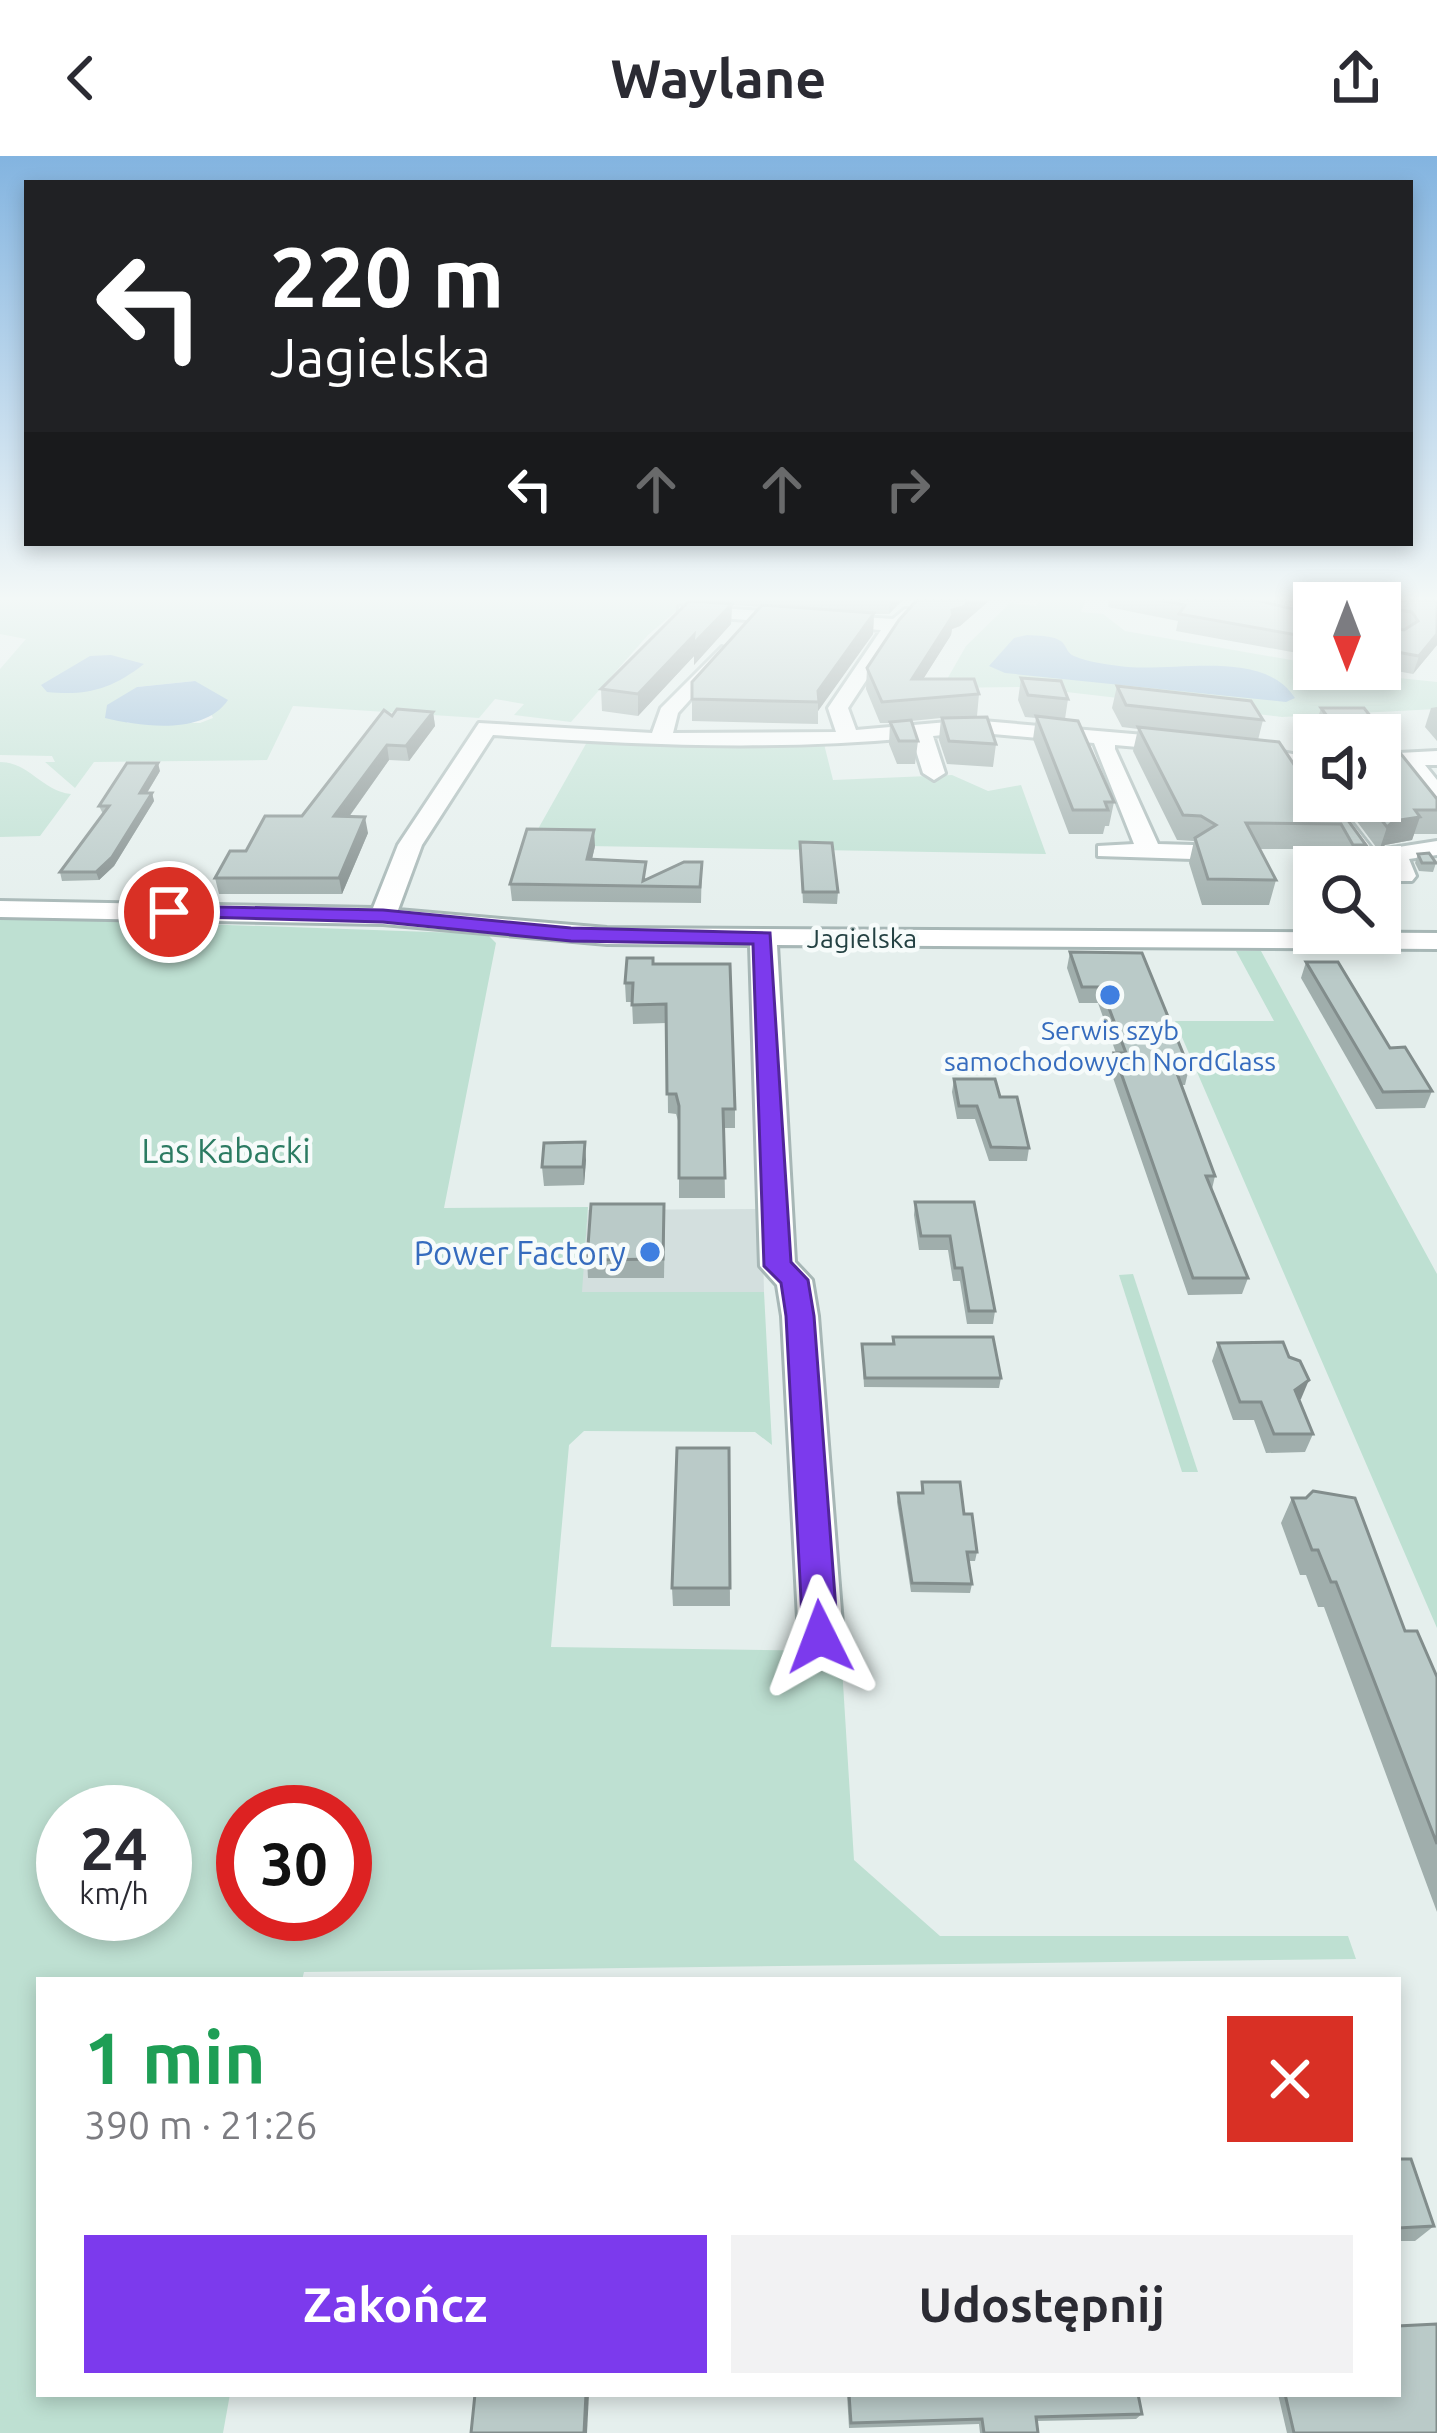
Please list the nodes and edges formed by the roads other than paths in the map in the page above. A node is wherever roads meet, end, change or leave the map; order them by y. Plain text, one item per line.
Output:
1 (673, 706) edge
2 (839, 706) edge
3 (920, 730) junction
4 (1106, 734) junction
5 (848, 737) junction
6 (661, 740) junction
7 (1437, 758) edge
8 (1401, 760) edge
9 (1409, 760) junction
10 (1293, 761) edge
11 (934, 773) dead end
12 (1437, 795) edge
13 (1437, 848) edge
14 (1106, 851) dead end
15 (1149, 851) junction
16 (1193, 852) edge
17 (1401, 853) edge
18 (0, 909) edge
19 (383, 916) junction
20 (763, 938) junction
21 (1437, 941) edge
22 (820, 1637) dead end

1 - 6 street
2 - 5 street
3 - 4 street
3 - 5 street
3 - 11 street
4 - 10 street
4 - 15 street
5 - 6 street
6 - 19 street
7 - 9 street
8 - 9 street
9 - 12 street
13 - 17 street
14 - 15 street
15 - 16 street
18 - 19 street, Jagielska
19 - 20 street, Jagielska
20 - 21 street, Jagielska
20 - 22 street

